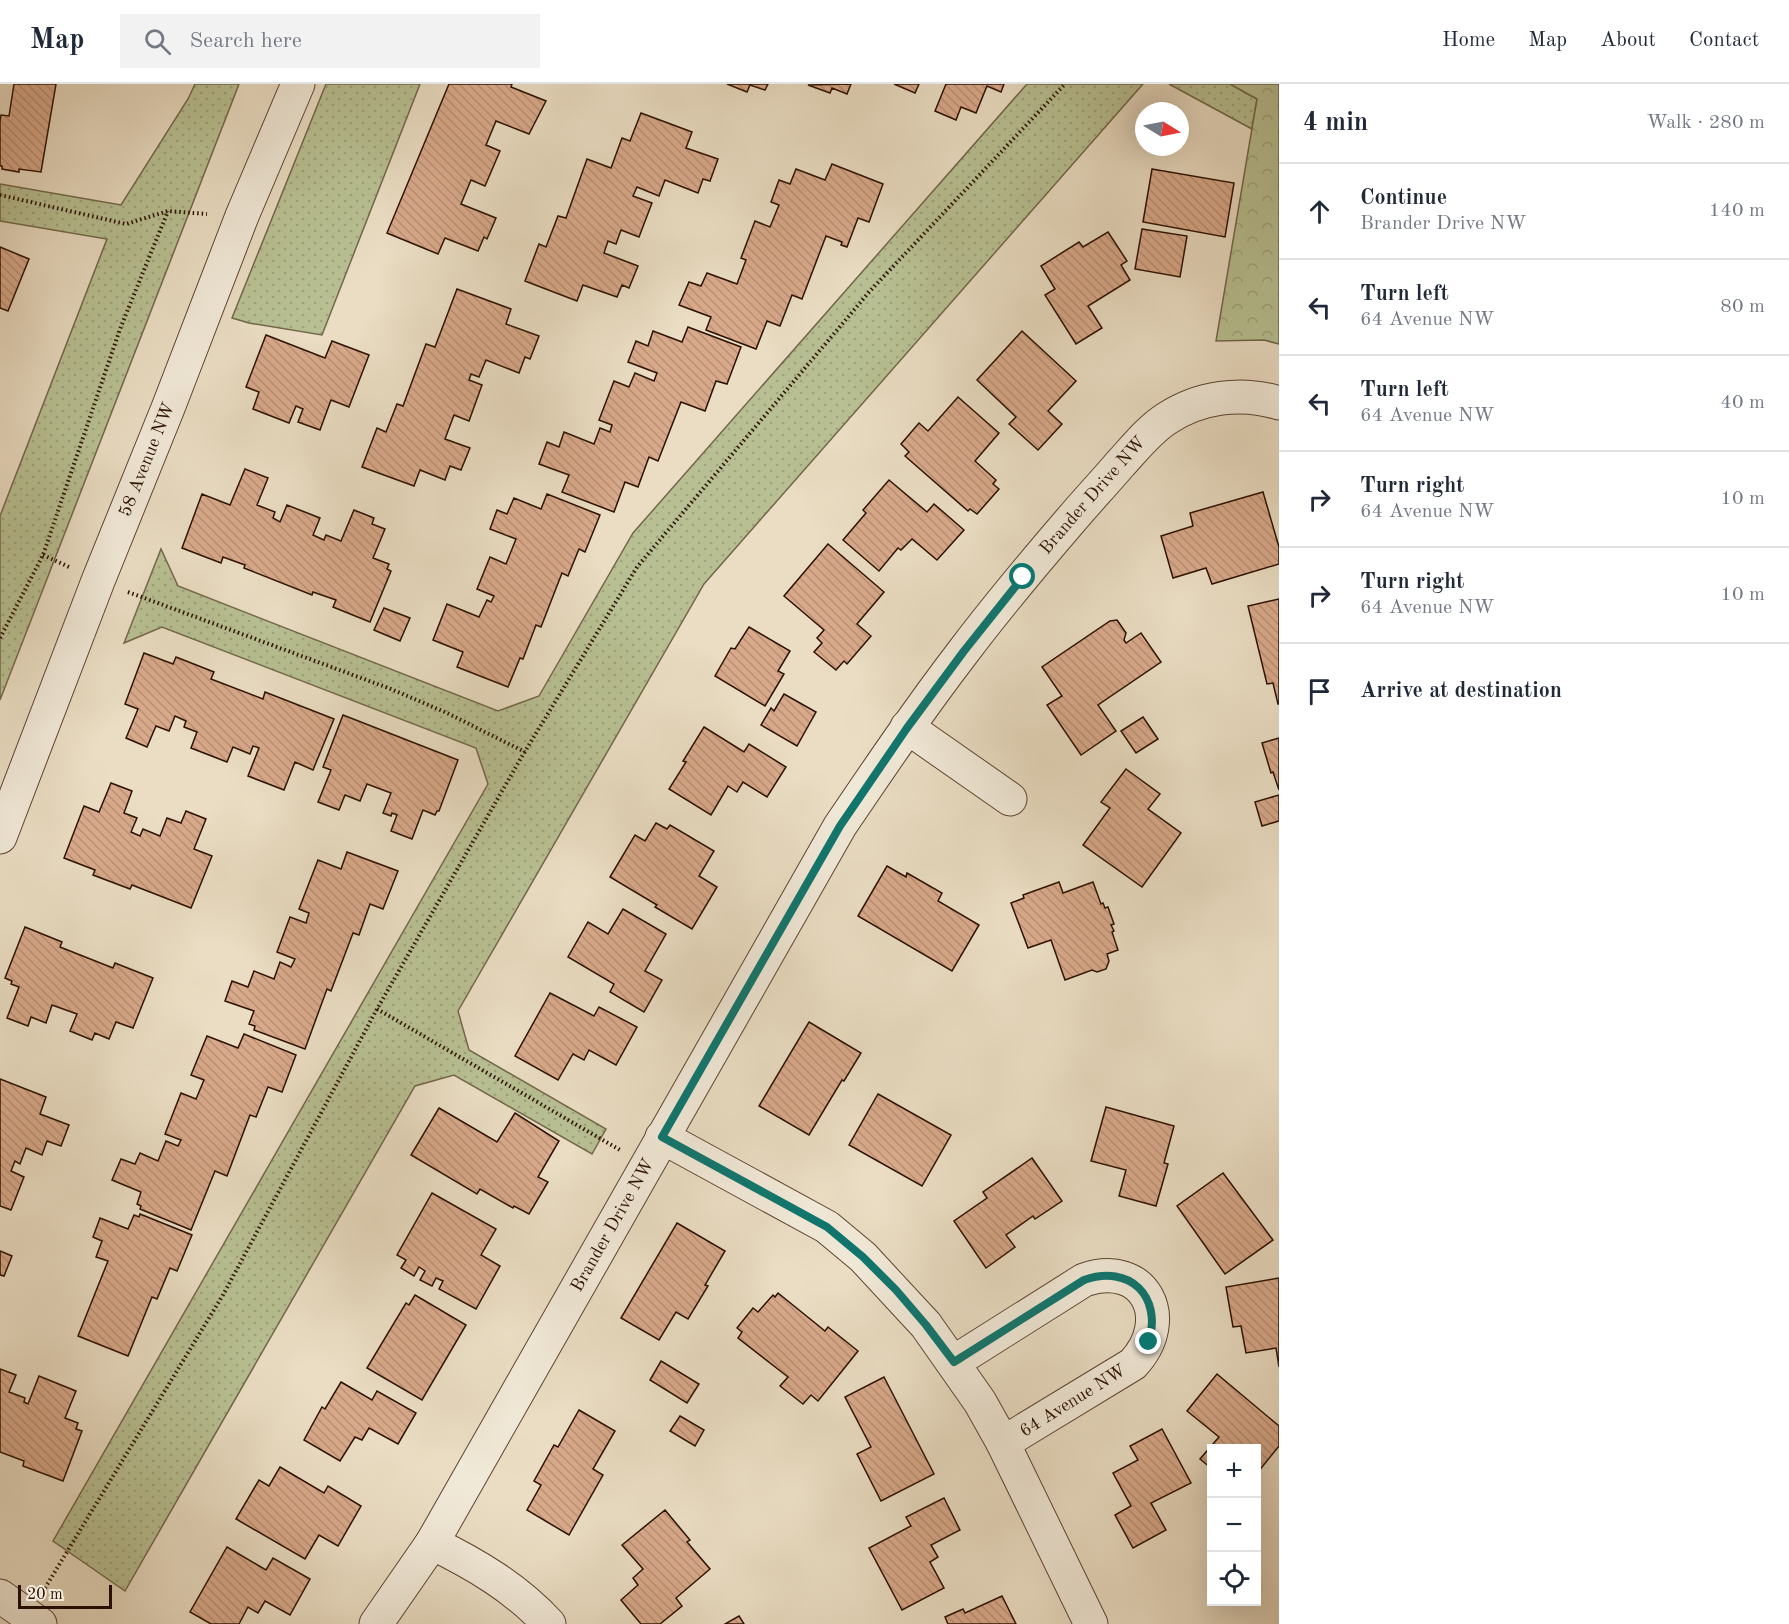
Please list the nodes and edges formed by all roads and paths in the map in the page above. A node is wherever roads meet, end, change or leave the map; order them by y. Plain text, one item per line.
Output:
1 (298, 84) edge
2 (1065, 84) edge
3 (0, 195) edge
4 (168, 211) junction
5 (242, 216) junction
6 (1279, 404) edge
7 (43, 555) junction
8 (98, 580) junction
9 (0, 638) edge
10 (907, 728) junction
11 (525, 752) junction
12 (1010, 799) dead end
13 (0, 837) edge
14 (377, 1009) junction
15 (662, 1137) junction
16 (646, 1165) junction
17 (954, 1362) junction
18 (1003, 1443) junction
19 (432, 1543) junction
20 (0, 1596) edge
21 (34, 1619) edge
22 (376, 1624) edge
23 (549, 1624) edge
24 (1091, 1624) edge

1 - 5 street, 58 Avenue NW
2 - 11 path
3 - 4 path
4 - 5 path
4 - 7 path
5 - 8 street, 58 Avenue NW
6 - 10 street, Brander Drive NW
7 - 8 path
7 - 9 path
8 - 11 path
8 - 13 street, 58 Avenue NW
10 - 12 street
10 - 15 street, Brander Drive NW
11 - 14 path
14 - 16 path
14 - 21 path
15 - 16 street, Brander Drive NW
15 - 17 street, 64 Avenue NW
16 - 19 street, Brander Drive NW
17 - 18 street, 64 Avenue NW
17 - 18 street, 64 Avenue NW
18 - 24 street, 64 Avenue NW
19 - 22 street, Brander Drive NW
19 - 23 street
20 - 21 street

